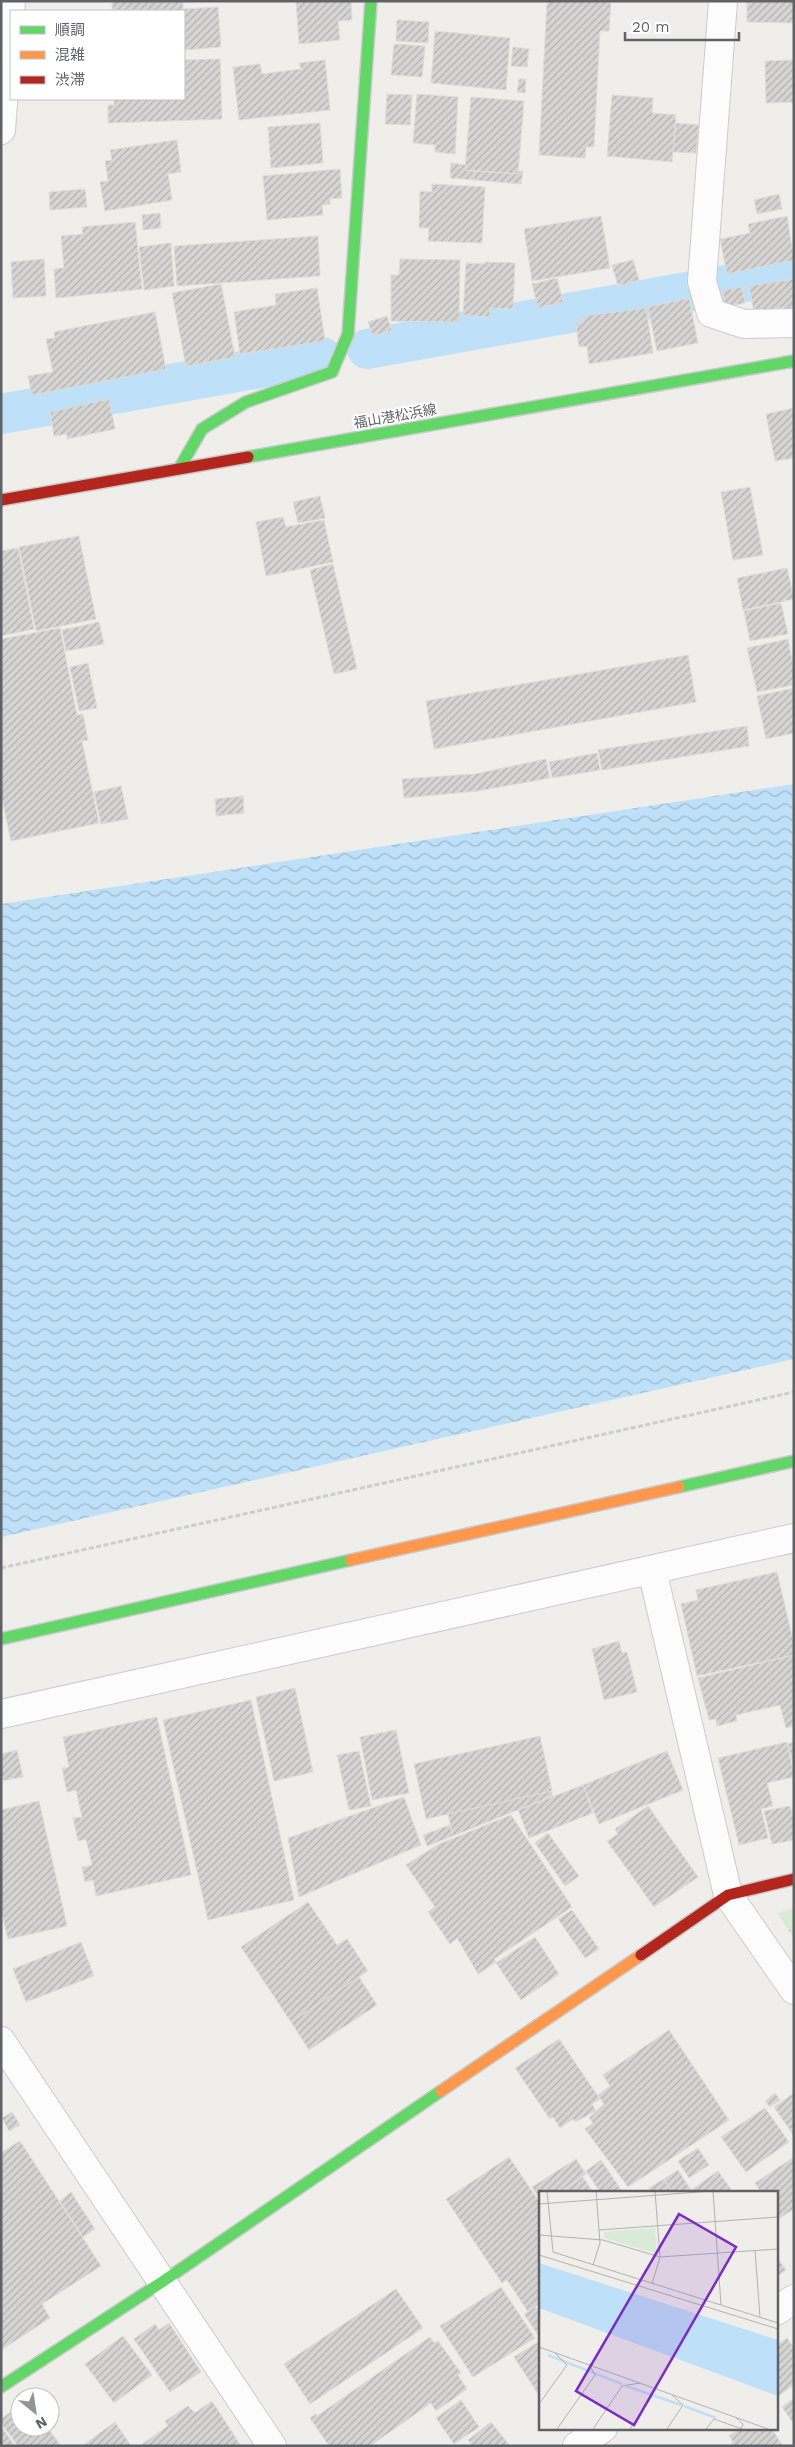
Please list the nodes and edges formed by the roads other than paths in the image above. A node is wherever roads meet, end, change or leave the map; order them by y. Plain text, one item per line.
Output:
1 (371, 1) edge
2 (724, 1) edge
3 (10, 14) edge
4 (1, 130) edge
5 (794, 323) edge
6 (794, 361) edge
7 (179, 469) junction
8 (1, 500) edge
9 (794, 1461) edge
10 (794, 1538) edge
11 (652, 1570) junction
12 (1, 1639) edge
13 (1, 1714) edge
14 (794, 1879) edge
15 (728, 1895) junction
16 (794, 1990) edge
17 (1, 2042) edge
18 (162, 2282) junction
19 (794, 2299) edge
20 (778, 2310) edge
21 (1, 2388) edge
22 (600, 2430) edge
23 (272, 2446) edge
24 (577, 2446) edge

1 - 7 street
2 - 5 street
3 - 4 street
6 - 7 street, 福山港松浜線
7 - 8 street, 福山港松浜線
9 - 12 street
10 - 11 street
11 - 13 street
11 - 15 street
14 - 15 street
15 - 16 street
15 - 18 street
17 - 18 street
18 - 21 street
18 - 23 street
19 - 20 street
22 - 24 street

